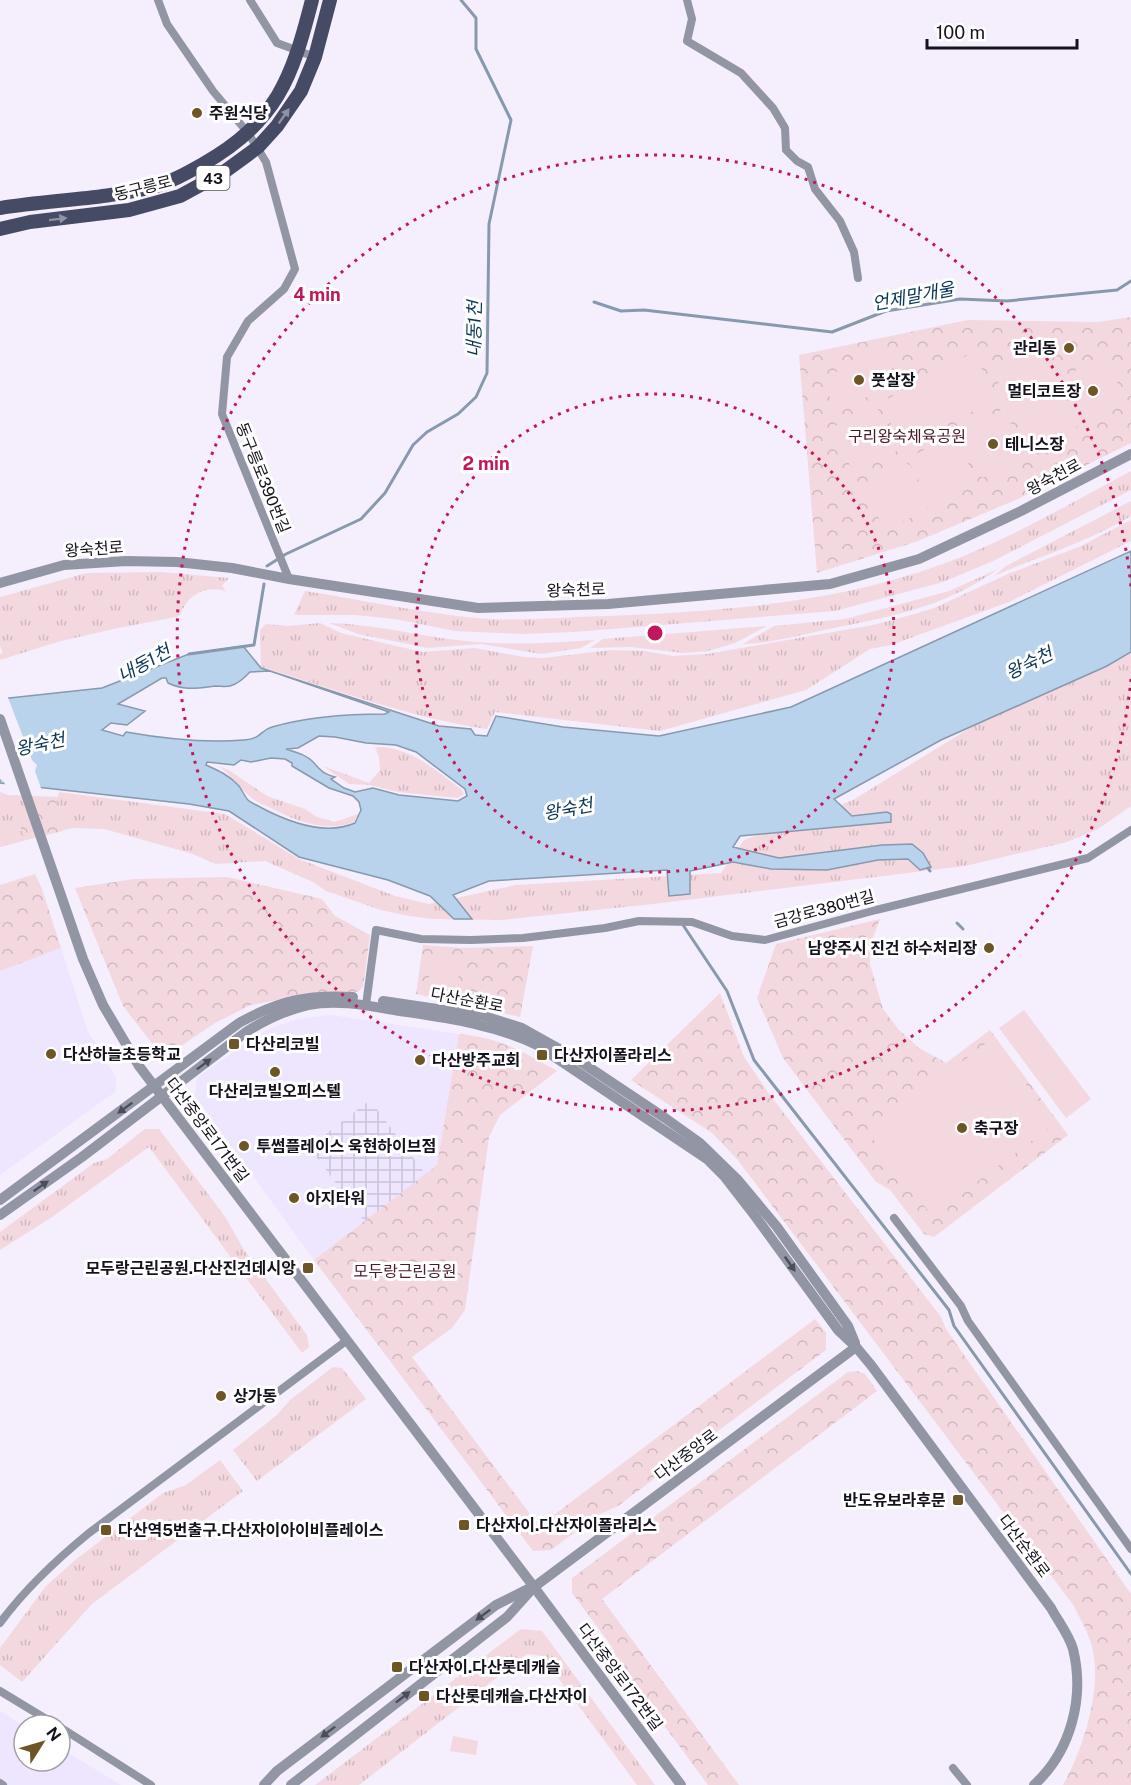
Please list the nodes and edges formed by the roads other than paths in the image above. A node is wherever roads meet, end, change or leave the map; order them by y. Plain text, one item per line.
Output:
1 (158, 0) edge
2 (250, 0) edge
3 (312, 0) edge
4 (330, 0) edge
5 (687, 0) edge
6 (298, 51) junction
7 (315, 57) junction
8 (248, 132) junction
9 (258, 147) junction
10 (0, 208) edge
11 (0, 229) edge
12 (858, 279) dead end
13 (1131, 454) edge
14 (289, 579) junction
15 (0, 583) edge
16 (0, 719) edge
17 (1131, 830) edge
18 (367, 1002) junction
19 (155, 1086) junction
20 (163, 1096) junction
21 (0, 1200) edge
22 (0, 1215) edge
23 (894, 1218) dead end
24 (346, 1341) junction
25 (856, 1347) junction
26 (1131, 1549) edge
27 (534, 1587) junction
28 (0, 1623) edge
29 (0, 1691) edge
30 (36, 1713) edge
31 (72, 1735) edge
32 (953, 1768) dead end
33 (146, 1784) edge
34 (264, 1785) edge
35 (291, 1785) edge
36 (681, 1785) edge
37 (967, 1785) edge
38 (1034, 1785) edge

1 - 8 street, 동구릉로390번길
2 - 6 street
3 - 6 main road, 동구릉로 / 43
4 - 7 main road, 동구릉로 / 43
5 - 12 street
6 - 7 street
6 - 8 main road, 동구릉로 / 43
9 -> 7 main road, 동구릉로 / 43
8 - 9 street, 동구릉로390번길
8 - 10 main road, 동구릉로 / 43
11 -> 9 main road, 동구릉로 / 43
9 - 14 street, 동구릉로390번길
13 - 14 street, 왕숙천로
14 - 15 street, 왕숙천로
16 - 19 street, 다산중앙로171번길
17 - 18 street, 금강로380번길
18 - 19 street, 다산순환로
20 -> 18 street, 다산순환로
18 - 25 street, 다산순환로
19 - 20 street, 다산중앙로171번길
19 -> 21 street, 다산순환로
22 -> 20 street, 다산순환로
20 - 24 street, 다산중앙로171번길
23 - 26 street
24 - 27 street, 다산중앙로171번길
24 - 28 street
25 - 27 street, 다산중앙로
25 - 38 street, 다산순환로
27 -> 34 street, 다산중앙로
35 -> 27 street, 다산중앙로
27 - 36 street, 다산중앙로172번길
29 - 30 street
31 - 33 street
32 - 37 street

